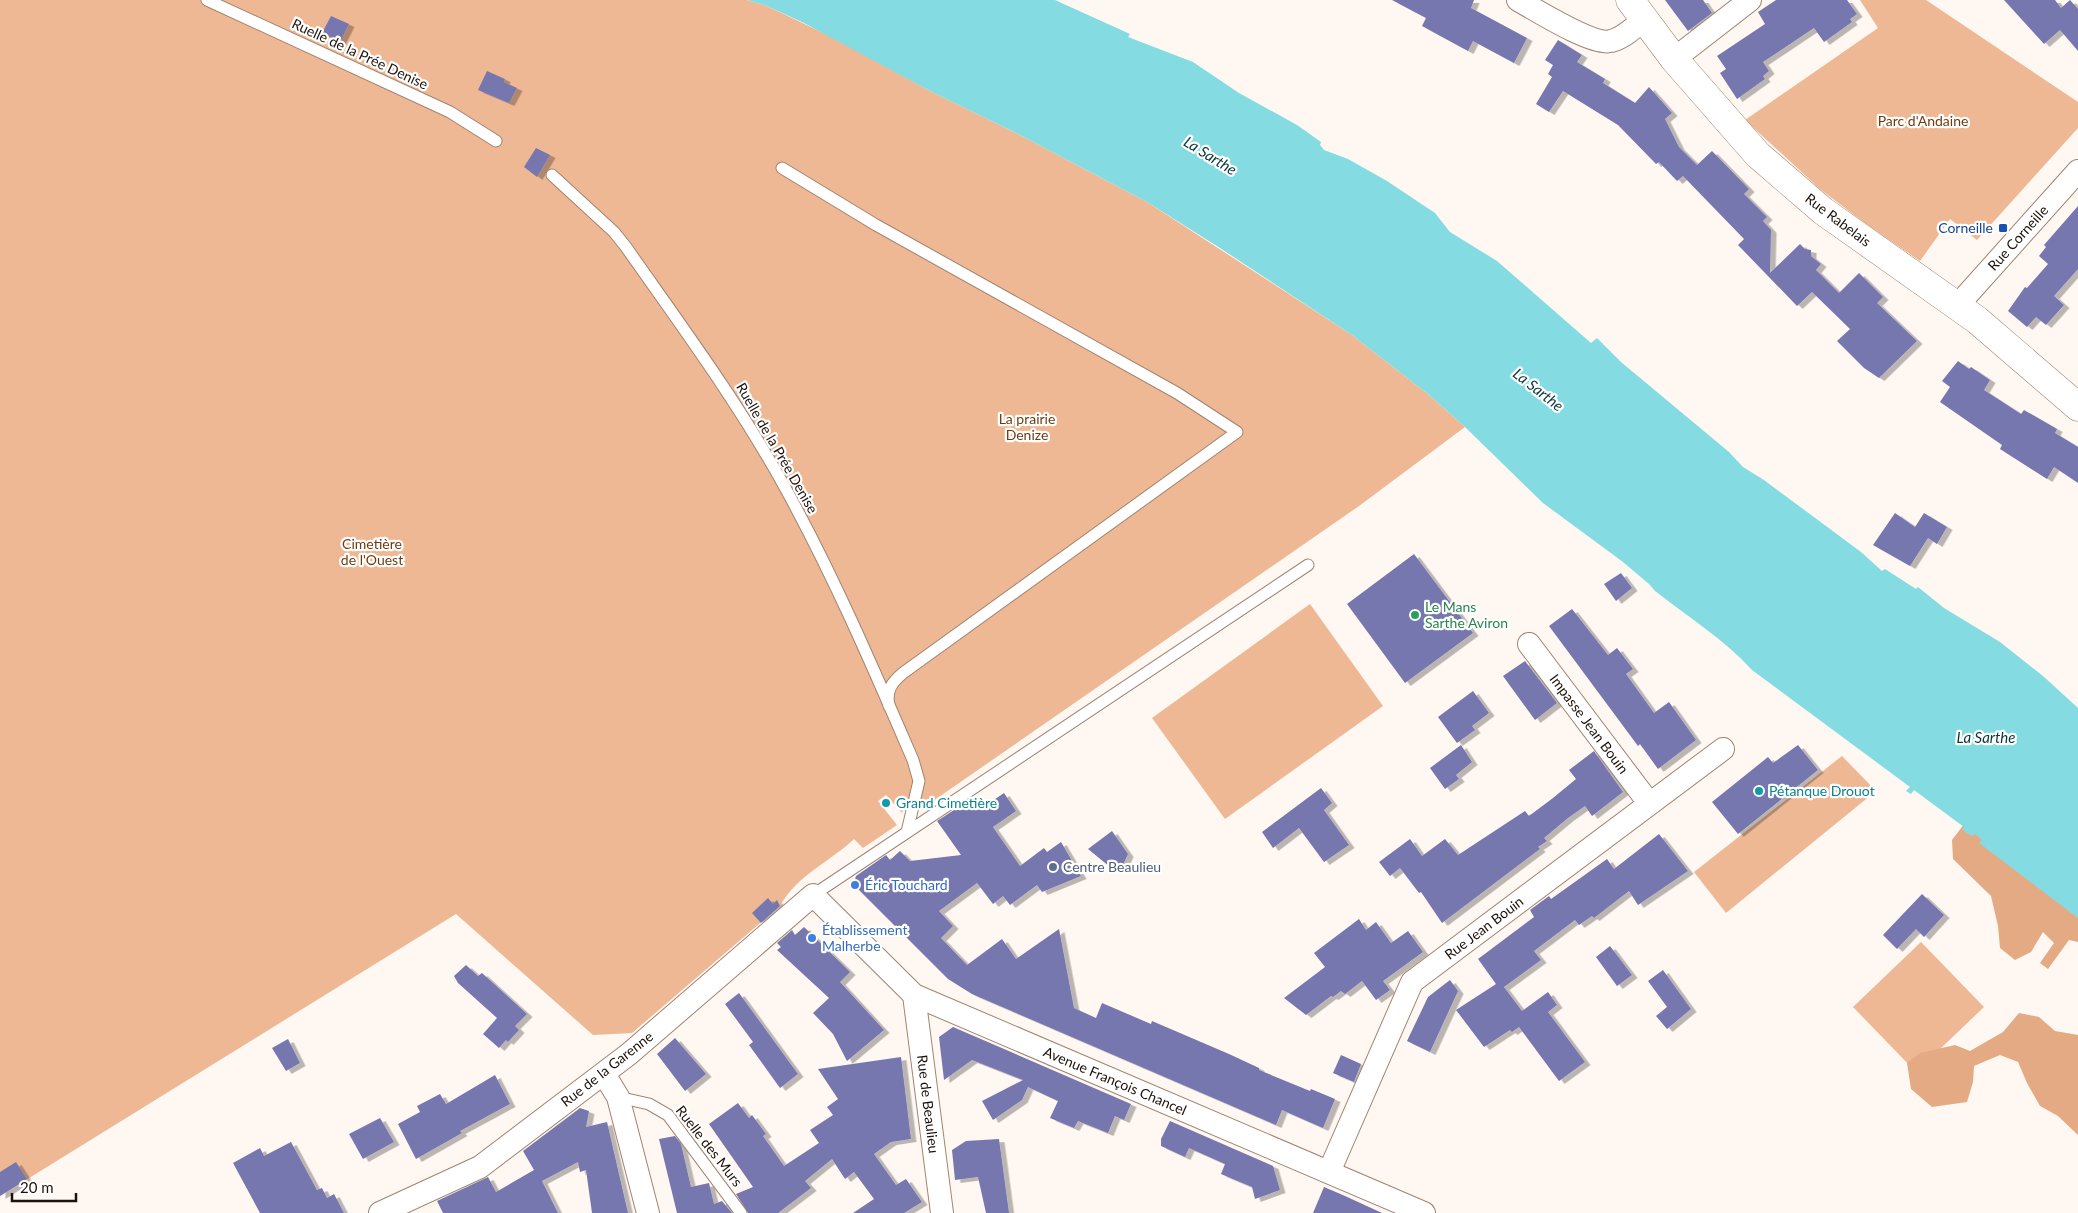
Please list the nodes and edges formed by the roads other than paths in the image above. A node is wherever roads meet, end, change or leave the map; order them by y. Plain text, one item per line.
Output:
1 (208, 0) edge
2 (1518, 0) edge
3 (1750, 0) edge
4 (1637, 10) edge
5 (1674, 59) junction
6 (496, 141) dead end
7 (782, 168) dead end
8 (2078, 171) edge
9 (552, 175) dead end
10 (1957, 306) junction
11 (2078, 408) edge
12 (1308, 565) dead end
13 (1529, 644) dead end
14 (889, 706) junction
15 (1723, 749) dead end
16 (1649, 804) junction
17 (907, 832) junction
18 (814, 895) junction
19 (914, 995) junction
20 (604, 1074) junction
21 (618, 1097) junction
22 (1329, 1172) junction
23 (380, 1213) edge
24 (648, 1213) edge
25 (742, 1213) edge
26 (942, 1213) edge
27 (1424, 1213) edge

1 - 6 lane, Ruelle de la Prée Denise
2 - 4 street
3 - 5 street
4 - 5 street, Rue Rabelais
5 - 10 street, Rue Rabelais
7 - 14 lane
8 - 10 street, Rue Corneille
9 - 14 lane, Ruelle de la Prée Denise
10 - 11 street, Rue Rabelais
12 - 17 lane
13 - 16 street, Impasse Jean Bouin
14 - 17 lane, Ruelle de la Prée Denise
15 - 16 street, Rue Jean Bouin
16 - 22 street, Rue Jean Bouin
17 - 18 lane
18 - 19 street, Avenue François Chancel
18 - 20 street, Rue de la Garenne
19 - 22 street, Avenue François Chancel
19 - 26 street, Rue de Beaulieu
20 - 21 street
20 - 23 street, Rue de la Garenne
21 - 24 street
21 - 25 lane, Ruelle des Murs
22 - 27 street, Avenue François Chancel

